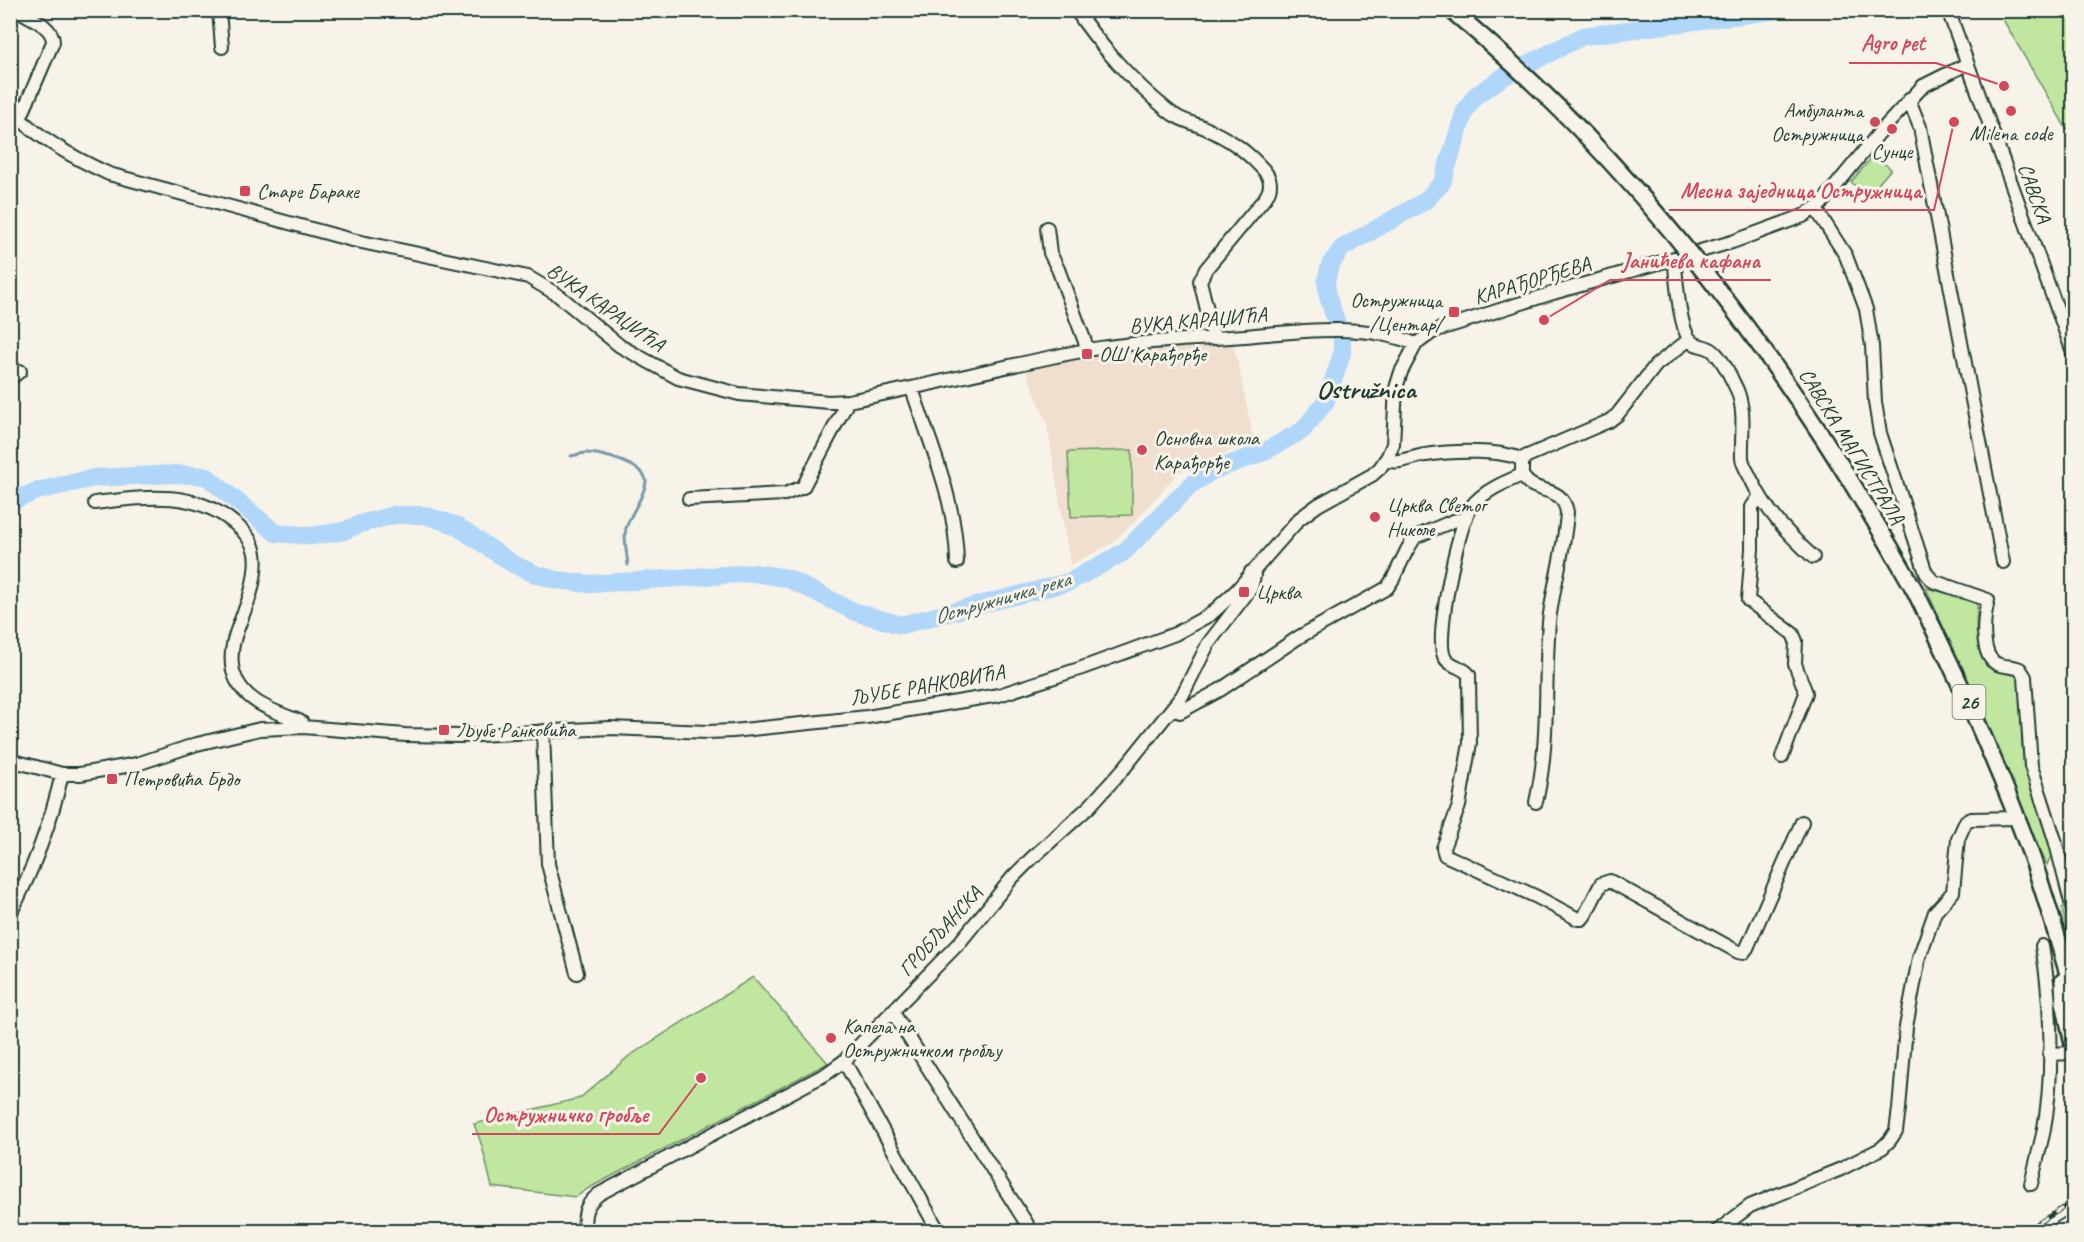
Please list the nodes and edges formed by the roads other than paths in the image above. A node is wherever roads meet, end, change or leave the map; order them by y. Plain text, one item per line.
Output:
1 (18, 10) edge
2 (219, 10) edge
3 (1076, 10) edge
4 (1451, 10) edge
5 (1948, 10) edge
6 (222, 47) dead end
7 (1967, 64) junction
8 (1909, 100) junction
9 (10, 110) edge
10 (20, 120) junction
11 (1816, 209) junction
12 (1047, 228) dead end
13 (1674, 258) junction
14 (1214, 338) junction
15 (1689, 339) junction
16 (1416, 344) junction
17 (1088, 350) junction
18 (2073, 355) edge
19 (912, 389) junction
20 (848, 401) junction
21 (1386, 460) junction
22 (1523, 460) junction
23 (1522, 475) junction
24 (1759, 497) junction
25 (688, 499) dead end
26 (95, 503) dead end
27 (1466, 518) junction
28 (1813, 557) dead end
29 (957, 562) dead end
30 (2003, 562) dead end
31 (1251, 572) junction
32 (1172, 709) junction
33 (303, 727) junction
34 (543, 731) junction
35 (1782, 757) dead end
36 (10, 760) edge
37 (62, 774) junction
38 (1536, 801) dead end
39 (2016, 818) junction
40 (1802, 822) dead end
41 (10, 914) edge
42 (2073, 914) edge
43 (2042, 946) dead end
44 (2064, 960) junction
45 (577, 973) dead end
46 (2073, 995) edge
47 (892, 1011) junction
48 (2073, 1051) edge
49 (2049, 1054) junction
50 (844, 1061) junction
51 (2031, 1184) dead end
52 (2072, 1221) edge
53 (1027, 1224) dead end
54 (585, 1232) edge
55 (939, 1232) edge
56 (1716, 1232) edge
57 (2054, 1232) edge

1 - 10 street
2 - 6 street
3 - 14 street
4 - 39 main road, САВСКА МАГИСТРАЛА / 26, bridge
5 - 7 street, САВСКА
7 - 8 street, КАРАЂОРЂЕВА
7 - 18 street, САВСКА
8 - 11 street, КАРАЂОРЂЕВА
8 - 30 street
9 - 10 street, ВУКА КАРАЏИЋА
10 - 20 street, ВУКА КАРАЏИЋА
11 - 13 street, КАРАЂОРЂЕВА
11 - 42 street
12 - 17 street
13 - 15 street
13 - 16 street, КАРАЂОРЂЕВА
14 - 16 street, ВУКА КАРАЏИЋА
14 - 17 street, ВУКА КАРАЏИЋА
15 - 22 street
15 - 24 street
16 - 21 street
17 - 19 street, ВУКА КАРАЏИЋА
19 - 20 street, ВУКА КАРАЏИЋА
19 - 29 street
20 - 25 street
21 - 22 street
21 - 31 street, ЉУБЕ РАНКОВИЋА
22 - 23 street
23 - 27 street
23 - 38 street
24 - 28 street
24 - 35 street
26 - 33 street
27 - 32 street
27 - 40 street
31 - 32 street, ГРОБЉАНСКА
31 - 34 street, ЉУБЕ РАНКОВИЋА
32 - 47 street, ГРОБЉАНСКА
33 - 34 street, ЉУБЕ РАНКОВИЋА
33 - 37 street, ЉУБЕ РАНКОВИЋА
34 - 45 street
36 - 37 street, ЉУБЕ РАНКОВИЋА
37 - 41 street
39 - 44 main road, САВСКА МАГИСТРАЛА / 26
39 - 56 street
43 - 49 street
44 - 46 main road, САВСКА МАГИСТРАЛА / 26
44 - 48 main road
47 - 50 street, ГРОБЉАНСКА
47 - 53 street
48 - 49 street
49 - 51 street
50 - 54 street, ГРОБЉАНСКА
50 - 55 street
52 - 57 street

